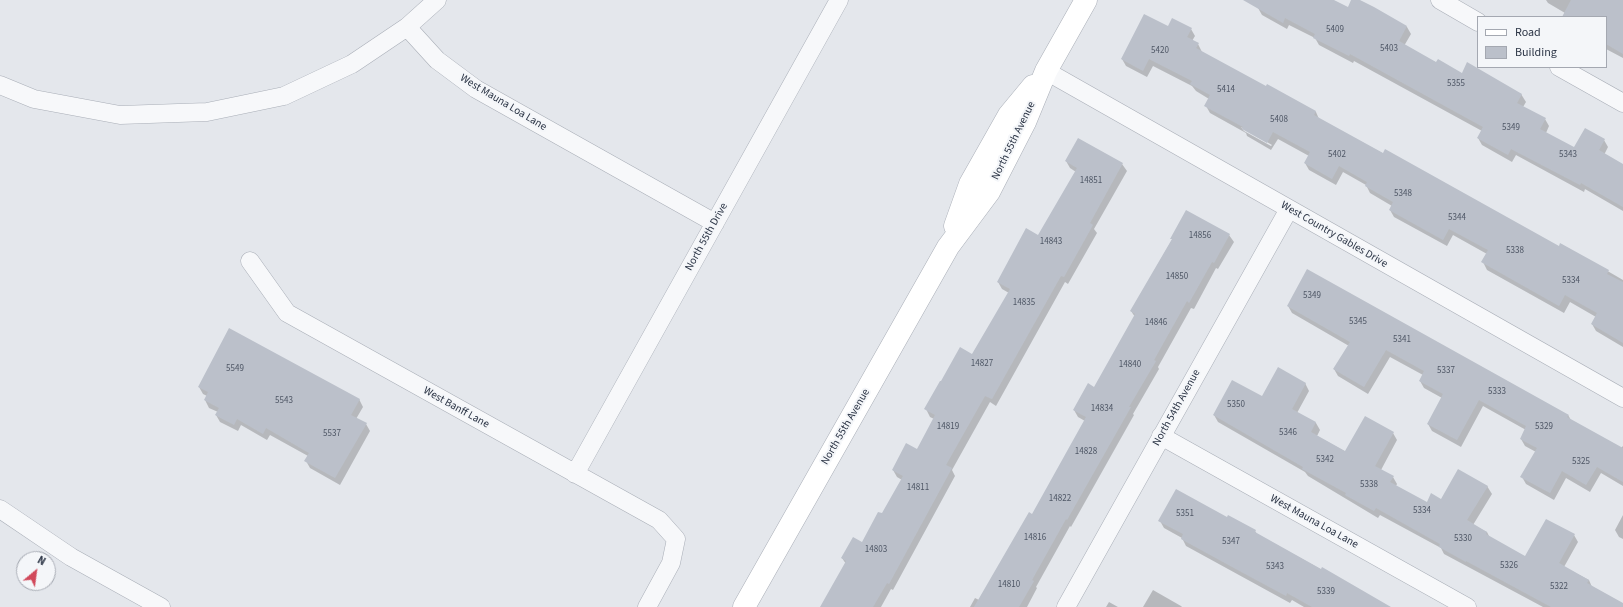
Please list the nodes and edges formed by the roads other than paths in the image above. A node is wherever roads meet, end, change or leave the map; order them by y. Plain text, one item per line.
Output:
1 (437, 0) edge
2 (839, 0) edge
3 (1086, 0) edge
4 (1440, 0) edge
5 (1477, 21) edge
6 (407, 27) junction
7 (1560, 68) edge
8 (1046, 71) junction
9 (0, 85) edge
10 (1623, 103) edge
11 (1289, 209) junction
12 (715, 223) junction
13 (250, 261) dead end
14 (1623, 398) edge
15 (1161, 436) junction
16 (575, 474) junction
17 (0, 509) edge
18 (161, 607) edge
19 (647, 607) edge
20 (744, 607) edge
21 (1066, 607) edge
22 (1467, 607) edge

1 - 6 street
2 - 12 street, North 55th Drive
3 - 8 street, North 55th Avenue
4 - 5 street
6 - 9 street
6 - 12 street, West Mauna Loa Lane
7 - 10 street
8 - 11 street, West Country Gables Drive
8 - 20 street, North 55th Avenue
11 - 14 street, West Country Gables Drive
11 - 15 street, North 54th Avenue
12 - 16 street, North 55th Drive
13 - 16 street, West Banff Lane
15 - 21 street, North 54th Avenue
15 - 22 street, West Mauna Loa Lane
16 - 19 street, West Banff Lane
17 - 18 street

